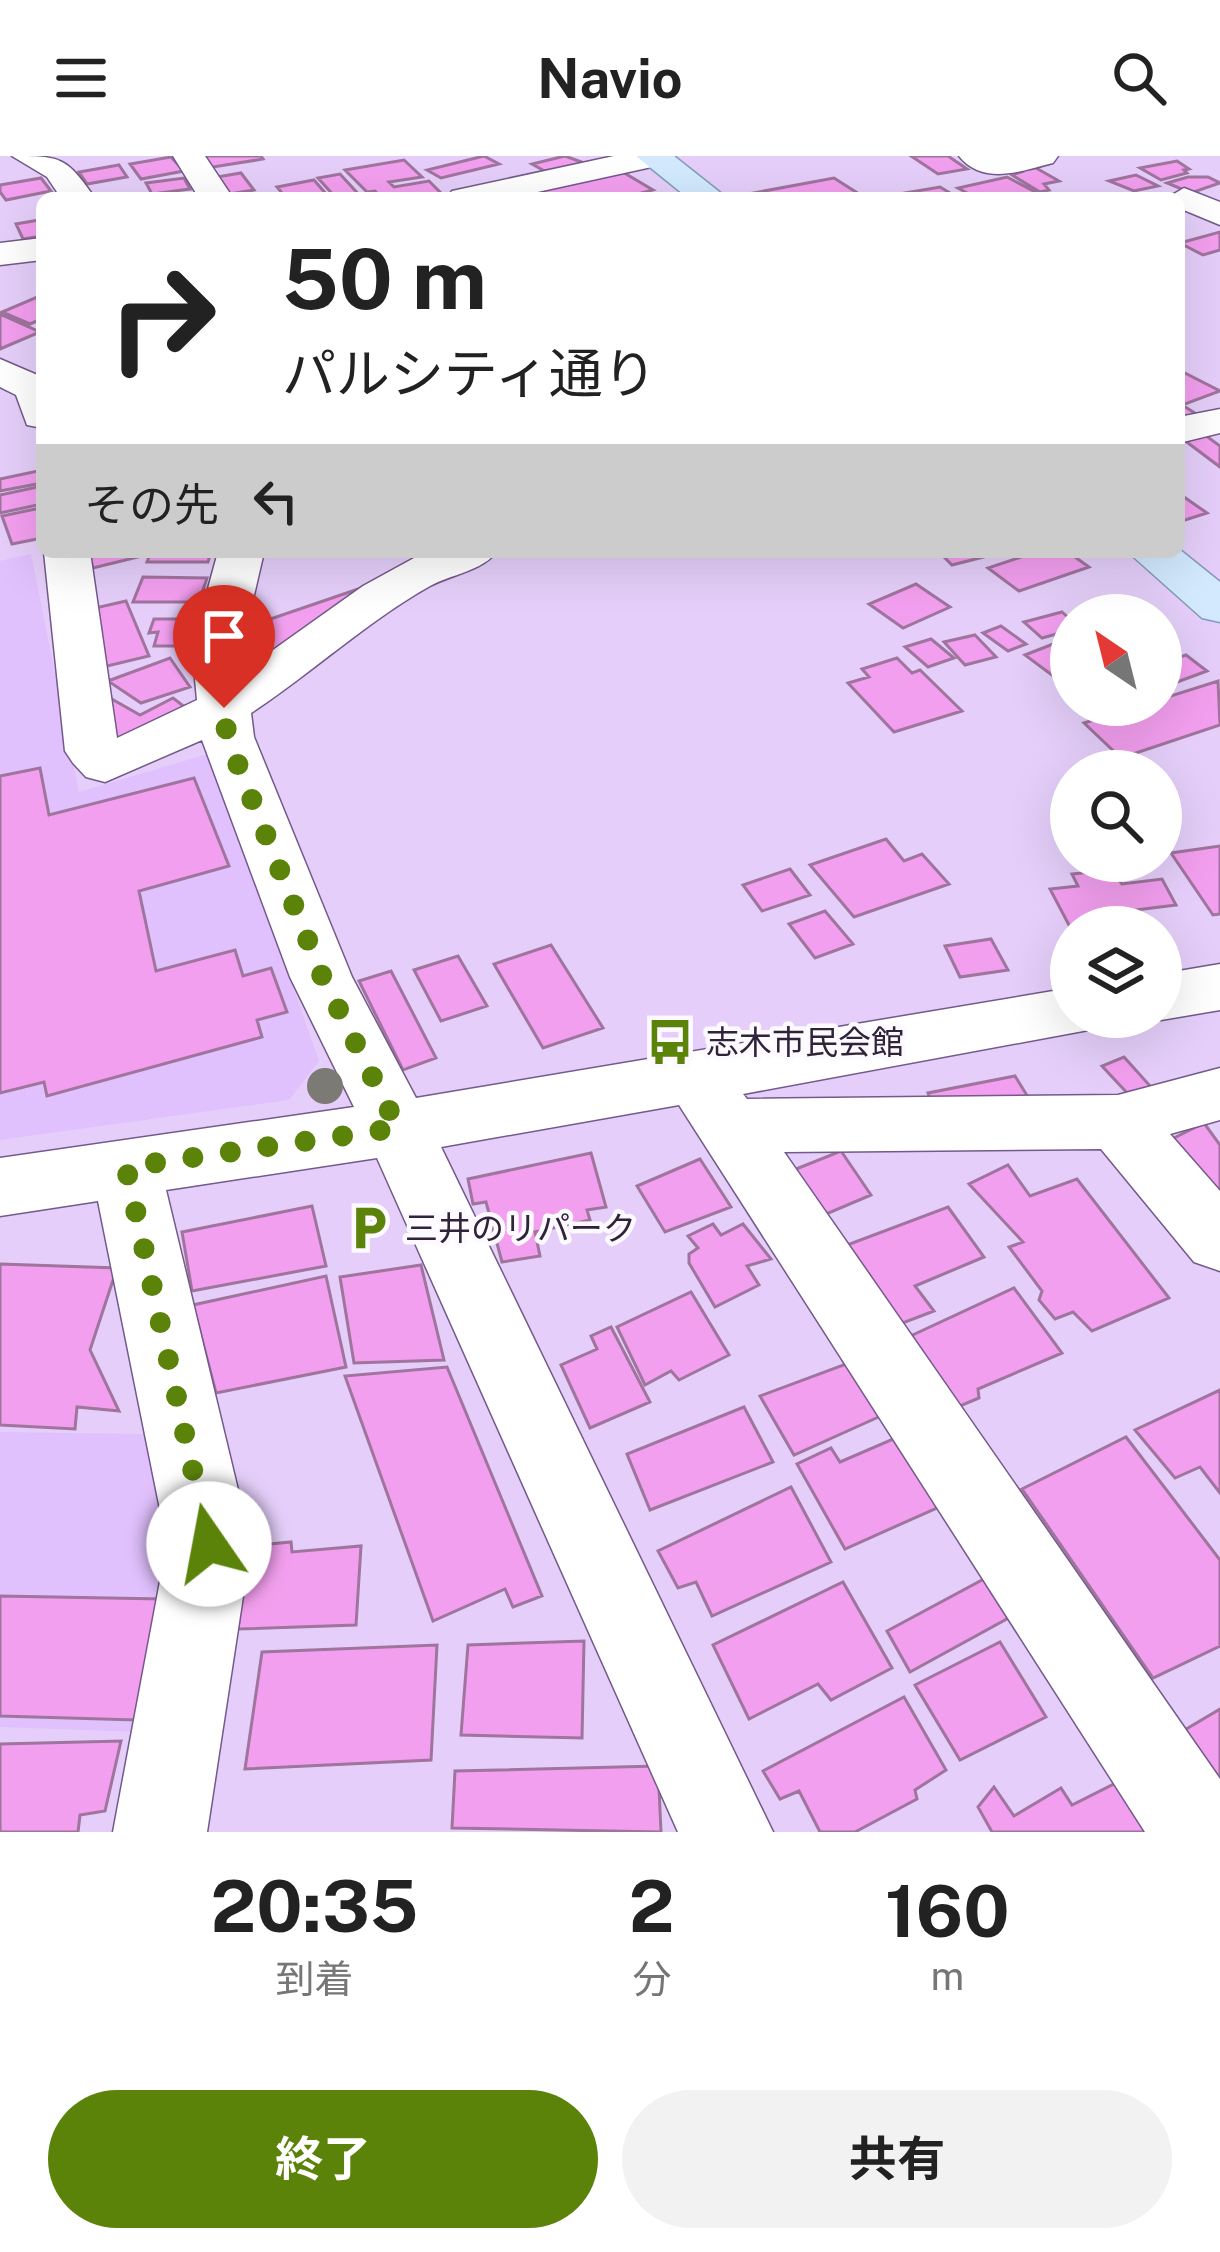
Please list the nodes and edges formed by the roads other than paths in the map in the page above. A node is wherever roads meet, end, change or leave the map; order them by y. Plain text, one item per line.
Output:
1 (28, 156) edge
2 (188, 156) edge
3 (655, 156) edge
4 (975, 156) edge
5 (1042, 156) edge
6 (75, 192) edge
7 (212, 192) edge
8 (491, 192) edge
9 (702, 192) edge
10 (1185, 198) edge
11 (1220, 214) edge
12 (36, 250) edge
13 (0, 254) edge
14 (36, 347) edge
15 (0, 362) edge
16 (0, 371) edge
17 (36, 396) edge
18 (1220, 421) edge
19 (1185, 429) edge
20 (69, 558) edge
21 (239, 558) edge
22 (453, 558) edge
23 (1159, 558) edge
24 (1220, 607) edge
25 (224, 708) junction
26 (1220, 987) edge
27 (1182, 993) edge
28 (1050, 1017) edge
29 (1220, 1094) edge
30 (712, 1101) junction
31 (1118, 1122) junction
32 (398, 1128) junction
33 (126, 1167) junction
34 (0, 1187) edge
35 (1220, 1241) edge
36 (160, 1832) edge
37 (726, 1832) edge
38 (1200, 1832) edge

1 - 6 street
2 - 7 street
3 - 8 street
3 - 9 main road
4 - 5 street
10 - 11 street
12 - 13 street
14 - 15 street
16 - 17 street
18 - 19 street
20 - 25 street
21 - 25 street
22 - 25 street
23 - 24 main road
25 - 32 street
26 - 27 street
28 - 30 street
29 - 31 street
30 - 31 street
30 - 32 street
30 - 38 street
31 - 35 street
32 - 33 street
32 - 37 street
33 - 34 street
33 - 36 street

